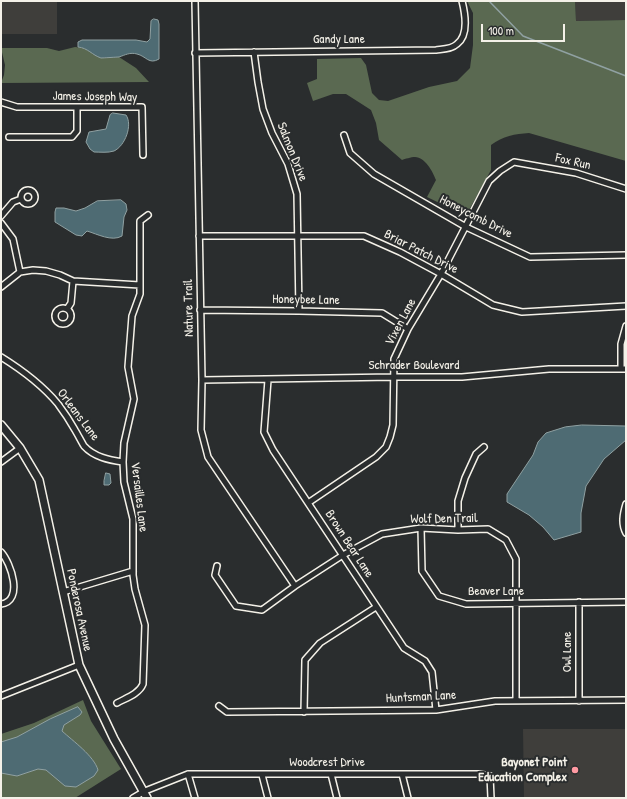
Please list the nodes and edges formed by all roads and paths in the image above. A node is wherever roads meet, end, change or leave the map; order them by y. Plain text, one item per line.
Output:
1 (195, 1) edge
2 (462, 1) edge
3 (254, 52) junction
4 (195, 53) junction
5 (1, 102) edge
6 (77, 107) junction
7 (344, 135) dead end
8 (9, 137) dead end
9 (143, 155) dead end
10 (514, 162) joint
11 (626, 189) edge
12 (21, 199) dead end
13 (148, 215) dead end
14 (1, 216) edge
15 (1, 223) edge
16 (466, 227) junction
17 (199, 236) junction
18 (298, 237) junction
19 (626, 255) edge
20 (20, 272) junction
21 (441, 274) junction
22 (72, 281) junction
23 (140, 285) junction
24 (1, 287) edge
25 (626, 306) edge
26 (67, 309) dead end
27 (200, 310) junction
28 (299, 311) junction
29 (626, 326) edge
30 (408, 329) junction
31 (1, 357) edge
32 (624, 369) edge
33 (394, 377) junction
34 (202, 380) junction
35 (268, 380) junction
36 (1, 425) edge
37 (484, 447) dead end
38 (20, 448) junction
39 (1, 462) edge
40 (123, 462) junction
41 (308, 503) junction
42 (626, 504) edge
43 (421, 528) junction
44 (458, 530) junction
45 (626, 533) edge
46 (1, 552) edge
47 (343, 555) junction
48 (217, 566) dead end
49 (133, 571) junction
50 (295, 586) junction
51 (63, 592) junction
52 (579, 602) junction
53 (626, 602) edge
54 (516, 603) junction
55 (1, 604) edge
56 (376, 607) junction
57 (79, 665) junction
58 (1, 696) edge
59 (626, 700) edge
60 (516, 701) junction
61 (579, 701) junction
62 (117, 703) dead end
63 (219, 706) dead end
64 (436, 710) junction
65 (304, 712) junction
66 (188, 774) junction
67 (331, 774) junction
68 (402, 774) junction
69 (262, 775) junction
70 (146, 794) edge
71 (133, 798) edge
72 (195, 798) edge
73 (268, 798) edge
74 (337, 798) edge
75 (408, 798) edge
76 (491, 798) edge

1 - 4 street, Nature Trail
2 - 3 street, Gandy Lane
3 - 4 street, Gandy Lane
3 - 18 street, Salmon Drive
4 - 17 street, Nature Trail
5 - 6 street, James Joseph Way
6 - 8 street
6 - 9 street, James Joseph Way
7 - 16 street, Honeycomb Drive
10 - 11 street, Fox Run
10 - 16 street, Vixen Lane
12 - 14 street
13 - 23 street, Versailles Lane
15 - 20 street
16 - 19 street, Honeycomb Drive
16 - 21 street, Vixen Lane
17 - 18 street, Briar Patch Drive
17 - 27 street, Nature Trail
18 - 21 street, Briar Patch Drive
18 - 28 street, Salmon Drive
20 - 22 street
20 - 24 street
21 - 25 street, Briar Patch Drive
21 - 30 street, Vixen Lane
22 - 23 street
22 - 26 street
23 - 40 street, Versailles Lane
27 - 28 street, Honeybee Lane
27 - 34 street, Nature Trail
28 - 30 street, Honeybee Lane
29 - 32 street
30 - 33 street, Vixen Lane
31 - 40 street, Orleans Lane
32 - 33 street, Schrader Boulevard
33 - 35 street, Schrader Boulevard
33 - 41 street, Vixen Lane
34 - 35 street, Schrader Boulevard
34 - 50 street, Nature Trail
35 - 41 street, Brown Bear Lane
36 - 38 street, Ponderosa Avenue
37 - 44 street
38 - 39 street
38 - 51 street, Ponderosa Avenue
40 - 49 street, Versailles Lane
41 - 47 street, Brown Bear Lane
42 - 45 street
43 - 44 street, Wolf Den Trail
43 - 47 street, Wolf Den Trail
43 - 54 street, Beaver Lane
44 - 54 street, Wolf Den Trail
46 - 55 street
47 - 50 street, Wolf Den Trail
47 - 56 street, Brown Bear Lane
48 - 50 street, Wolf Den Trail
49 - 51 street
49 - 62 street, Versailles Lane
51 - 57 street, Ponderosa Avenue
52 - 53 street, Beaver Lane
52 - 54 street, Beaver Lane
52 - 61 street, Owl Lane
54 - 60 street, Wolf Den Trail
56 - 64 street, Brown Bear Lane
56 - 65 street
57 - 58 street
57 - 70 street, Ponderosa Avenue
59 - 61 street, Huntsman Lane
60 - 61 street, Huntsman Lane
60 - 64 street, Huntsman Lane
63 - 65 street, Huntsman Lane
64 - 65 street, Huntsman Lane
66 - 69 street, Woodcrest Drive
66 - 70 street, Woodcrest Drive
66 - 72 street
67 - 68 street, Woodcrest Drive
67 - 69 street, Woodcrest Drive
67 - 74 street
68 - 75 street
68 - 76 street, Woodcrest Drive
69 - 73 street
70 - 71 street, Woodcrest Drive

